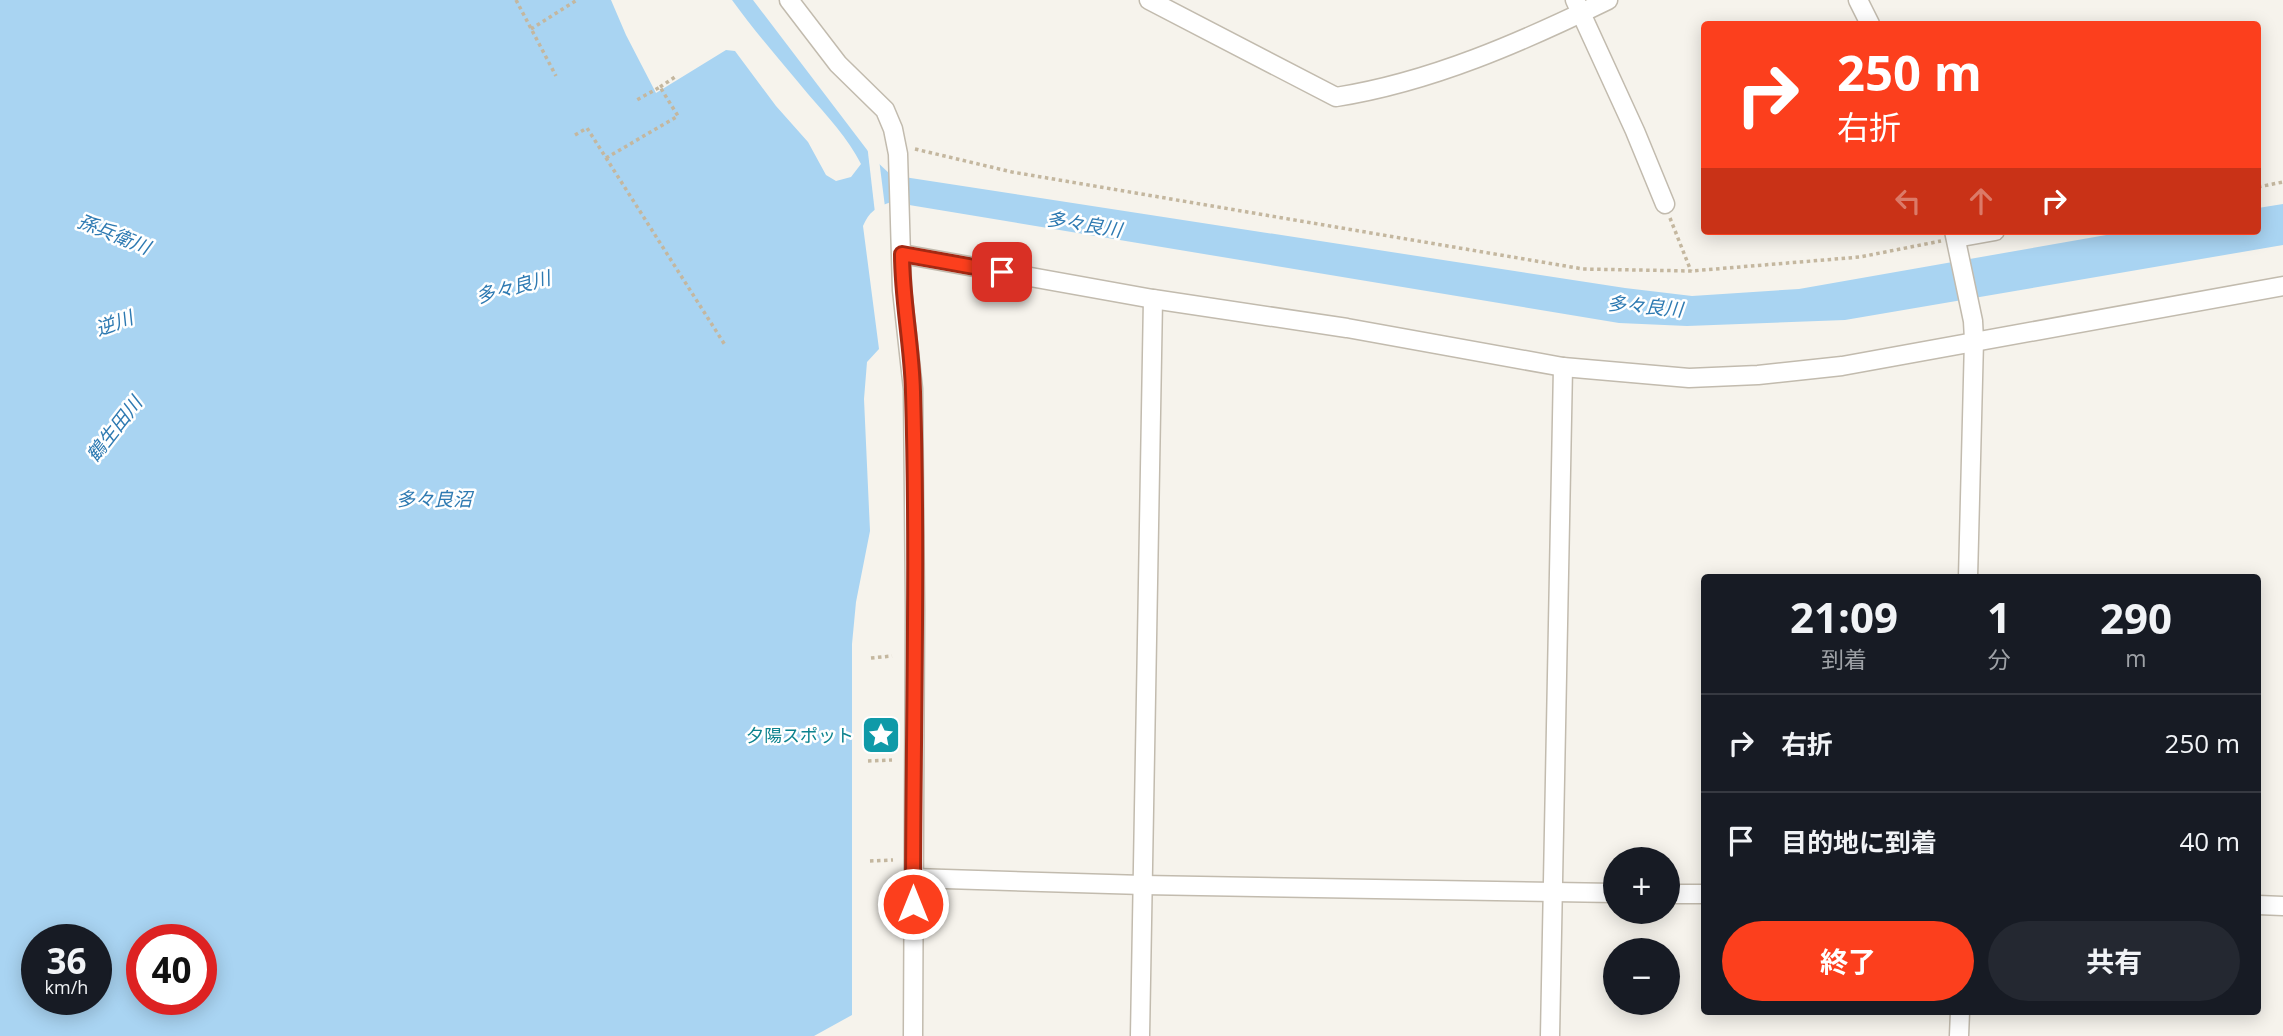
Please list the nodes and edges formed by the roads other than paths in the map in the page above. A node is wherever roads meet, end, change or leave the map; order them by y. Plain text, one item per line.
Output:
1 (789, 0) edge
2 (1149, 0) edge
3 (1608, 0) edge
4 (1858, 0) edge
5 (1578, 6) edge
6 (1868, 21) edge
7 (1665, 204) road end
8 (1976, 235) edge
9 (1956, 239) edge
10 (902, 254) junction
11 (2283, 286) edge
12 (1153, 299) junction
13 (1974, 340) junction
14 (1563, 367) junction
15 (1968, 574) edge
16 (913, 878) junction
17 (1143, 885) junction
18 (1553, 892) junction
19 (1603, 893) edge
20 (1680, 894) edge
21 (1701, 894) edge
22 (2261, 905) edge
23 (2283, 906) edge
24 (1959, 1015) edge
25 (913, 1036) edge
26 (1140, 1036) edge
27 (1550, 1036) edge
28 (1959, 1036) edge

1 - 10 street
2 - 5 street
3 - 5 street
4 - 6 street
5 - 7 street
8 - 9 street
9 - 13 street
10 - 12 street
10 - 16 street
11 - 13 street
12 - 14 street
12 - 17 street
13 - 14 street
13 - 15 street
14 - 18 street
16 - 17 street
16 - 25 street
17 - 18 street
17 - 26 street
18 - 19 street
18 - 27 street
20 - 21 street
22 - 23 street
24 - 28 street

